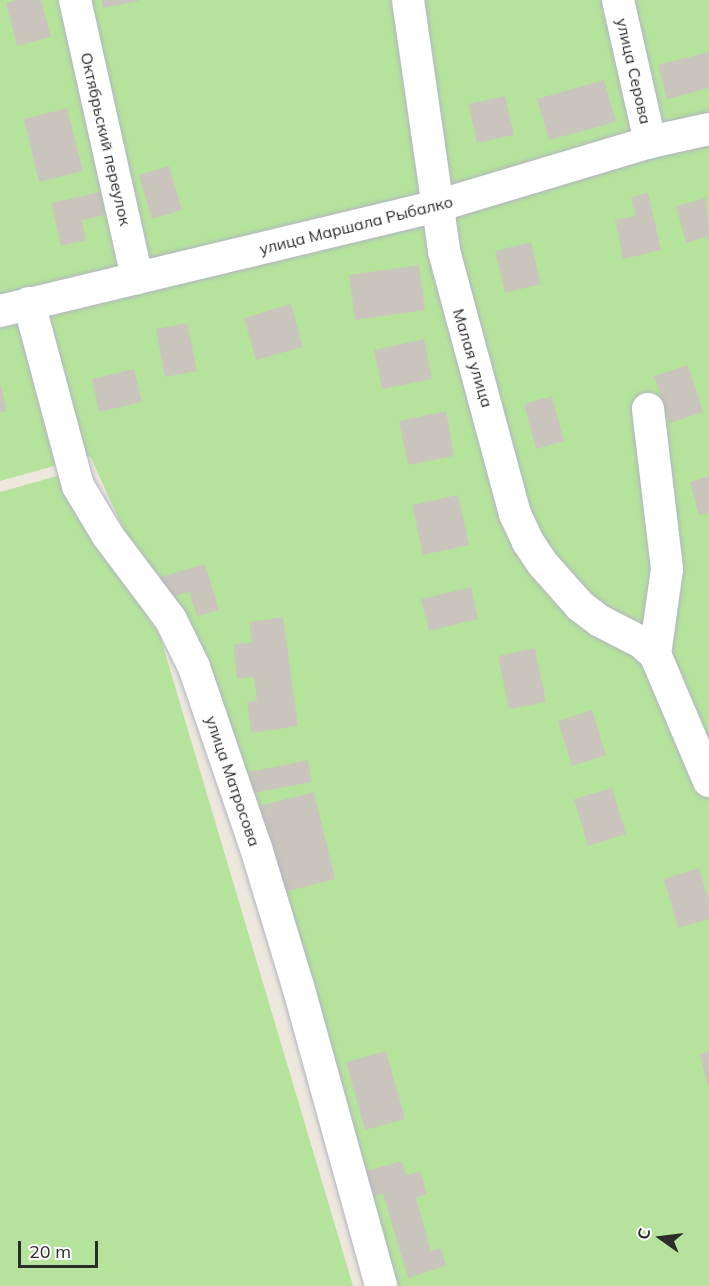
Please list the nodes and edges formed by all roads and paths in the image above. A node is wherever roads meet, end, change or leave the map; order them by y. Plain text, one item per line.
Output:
1 (75, 0) edge
2 (408, 0) edge
3 (618, 0) edge
4 (709, 129) edge
5 (650, 142) junction
6 (437, 206) junction
7 (137, 278) junction
8 (15, 307) edge
9 (648, 409) dead end
10 (655, 654) junction
11 (709, 781) edge
12 (381, 1286) edge

1 - 7 street, Октябрьский переулок
2 - 6 street, Малая улица
3 - 5 street, улица Серова
4 - 5 street, улица Маршала Рыбалко
5 - 6 street, улица Маршала Рыбалко
6 - 7 street, улица Маршала Рыбалко
6 - 10 street, Малая улица
7 - 8 street, улица Маршала Рыбалко
8 - 12 street, улица Матросова
9 - 10 street
10 - 11 street

